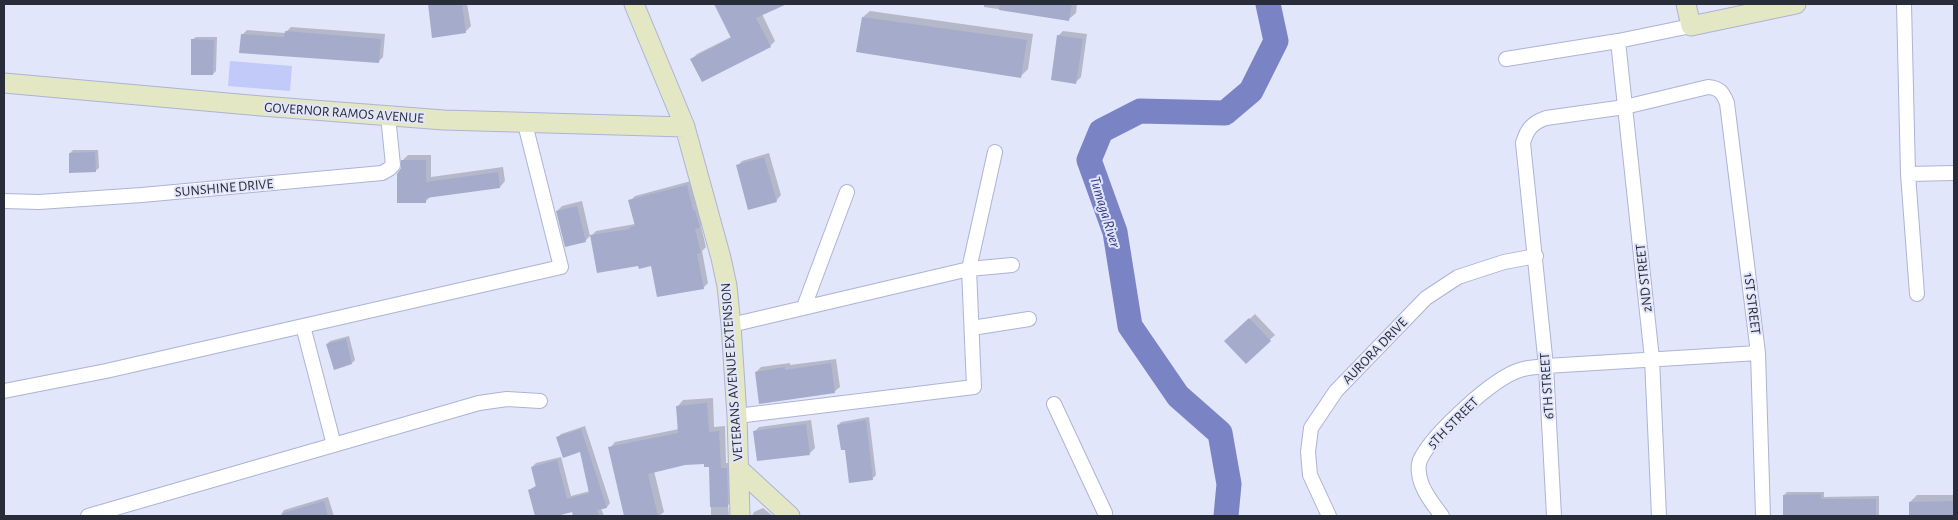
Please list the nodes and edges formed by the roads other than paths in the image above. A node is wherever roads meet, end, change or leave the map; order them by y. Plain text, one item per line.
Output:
1 (634, 4) edge
2 (1686, 4) edge
3 (1796, 4) edge
4 (1904, 4) edge
5 (1691, 26) junction
6 (1618, 41) junction
7 (1506, 59) dead end
8 (4, 83) edge
9 (1723, 94) joint
10 (1626, 107) junction
11 (388, 116) junction
12 (525, 124) junction
13 (685, 127) junction
14 (995, 152) dead end
15 (1954, 173) edge
16 (1908, 174) junction
17 (847, 192) dead end
18 (4, 201) edge
19 (1536, 256) junction
20 (1012, 265) dead end
21 (969, 268) junction
22 (1917, 294) dead end
23 (804, 307) junction
24 (1029, 318) dead end
25 (731, 325) junction
26 (303, 326) junction
27 (972, 328) junction
28 (1758, 353) junction
29 (1652, 359) junction
30 (1546, 366) junction
31 (4, 391) edge
32 (540, 401) dead end
33 (1054, 404) dead end
34 (737, 416) junction
35 (334, 445) junction
36 (740, 470) junction
37 (1102, 515) edge
38 (88, 516) edge
39 (739, 516) edge
40 (790, 516) edge
41 (1329, 516) edge
42 (1442, 516) edge
43 (1554, 516) edge
44 (1659, 516) edge
45 (1763, 516) edge

1 - 13 main road, VETERANS AVENUE EXTENSION
2 - 5 main road
3 - 5 main road
4 - 16 street
5 - 6 street
6 - 7 street
6 - 10 street, 2ND STREET
8 - 11 main road, GOVERNOR RAMOS AVENUE
9 - 10 street, 6TH STREET
9 - 28 street, 1ST STREET
10 - 19 street, 6TH STREET
10 - 29 street, 2ND STREET
11 - 12 main road, GOVERNOR RAMOS AVENUE
11 - 18 street, SUNSHINE DRIVE
12 - 13 main road, GOVERNOR RAMOS AVENUE
12 - 26 street
13 - 25 main road, VETERANS AVENUE EXTENSION
14 - 21 street
15 - 16 street
16 - 22 street
17 - 23 street
19 - 30 street, 6TH STREET
19 - 41 street, AURORA DRIVE
20 - 21 street
21 - 23 street
21 - 27 street
23 - 25 street
24 - 27 street
25 - 34 main road, VETERANS AVENUE EXTENSION
26 - 31 street
26 - 35 street
27 - 34 street
28 - 29 street, 5TH STREET
28 - 45 street, 1ST STREET
29 - 30 street, 5TH STREET
29 - 44 street, 2ND STREET
30 - 42 street, 5TH STREET
30 - 43 street, 6TH STREET
32 - 35 street
33 - 37 street
34 - 36 main road, VETERANS AVENUE EXTENSION
35 - 38 street
36 - 39 main road, VETERANS AVENUE EXTENSION
36 - 40 main road

